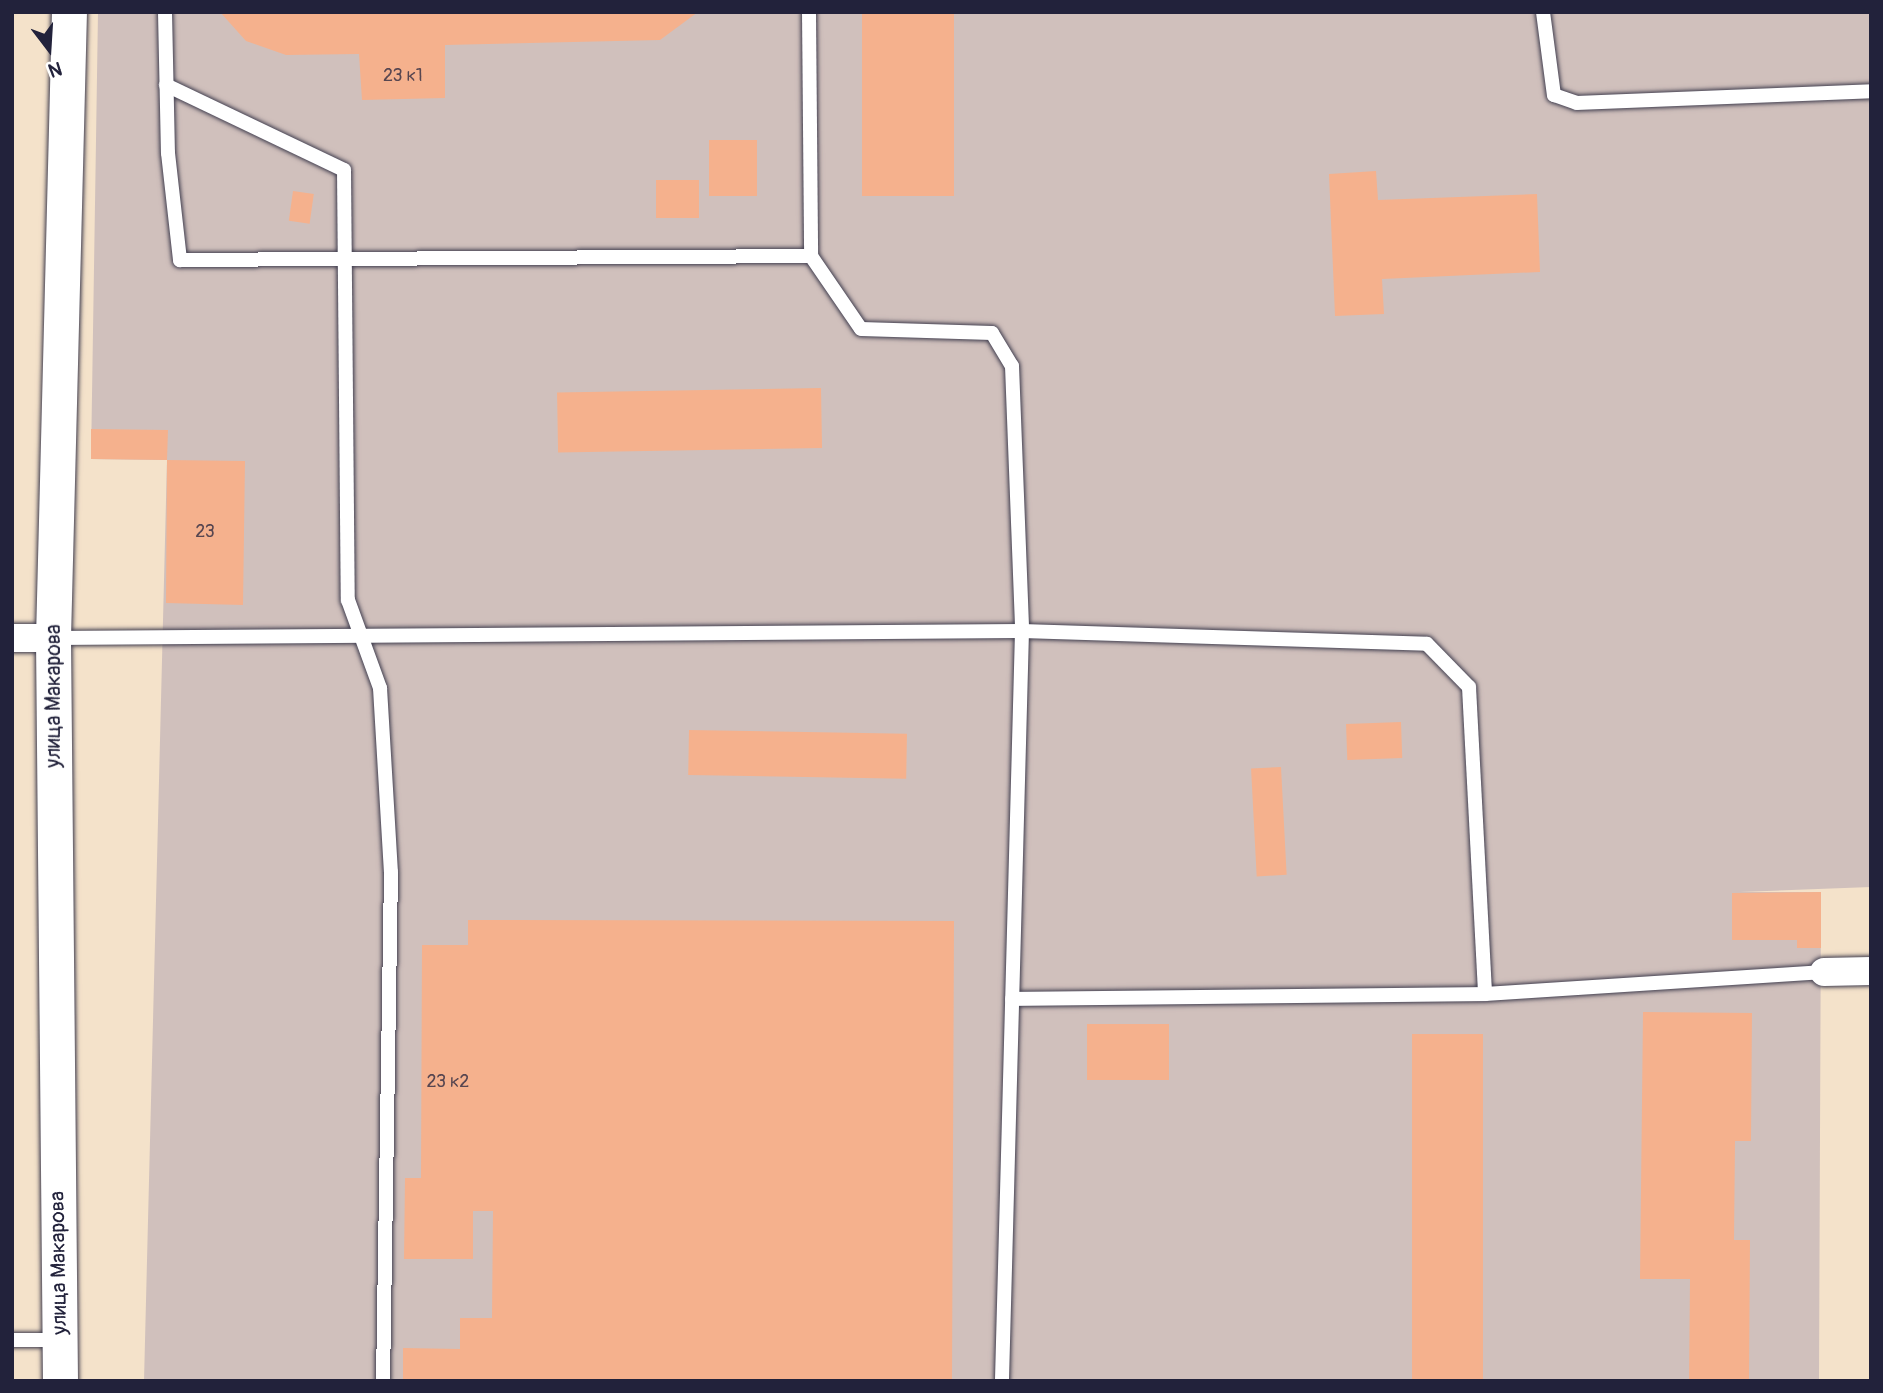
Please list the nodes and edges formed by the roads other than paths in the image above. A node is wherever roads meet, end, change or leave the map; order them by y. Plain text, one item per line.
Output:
1 (69, 12) edge
2 (165, 12) edge
3 (809, 12) edge
4 (1543, 12) edge
5 (166, 85) junction
6 (1871, 91) edge
7 (811, 256) junction
8 (346, 259) junction
9 (1022, 631) junction
10 (357, 634) junction
11 (12, 638) edge
12 (53, 638) junction
13 (1871, 971) edge
14 (1824, 972) joint
15 (1485, 994) junction
16 (1012, 999) junction
17 (12, 1340) edge
18 (60, 1340) junction
19 (60, 1381) edge
20 (383, 1381) edge
21 (1002, 1381) edge

1 - 12 street, улица Макарова
2 - 5 lane
3 - 7 lane
4 - 6 lane
5 - 8 lane
5 - 8 lane
7 - 8 lane
7 - 9 lane
8 - 10 lane
9 - 10 lane
9 - 15 lane
9 - 16 lane
10 - 12 lane
10 - 20 lane
11 - 12 street
12 - 18 street, улица Макарова
13 - 14 street
14 - 15 lane
15 - 16 lane
16 - 21 lane
17 - 18 lane
18 - 19 street, улица Макарова

